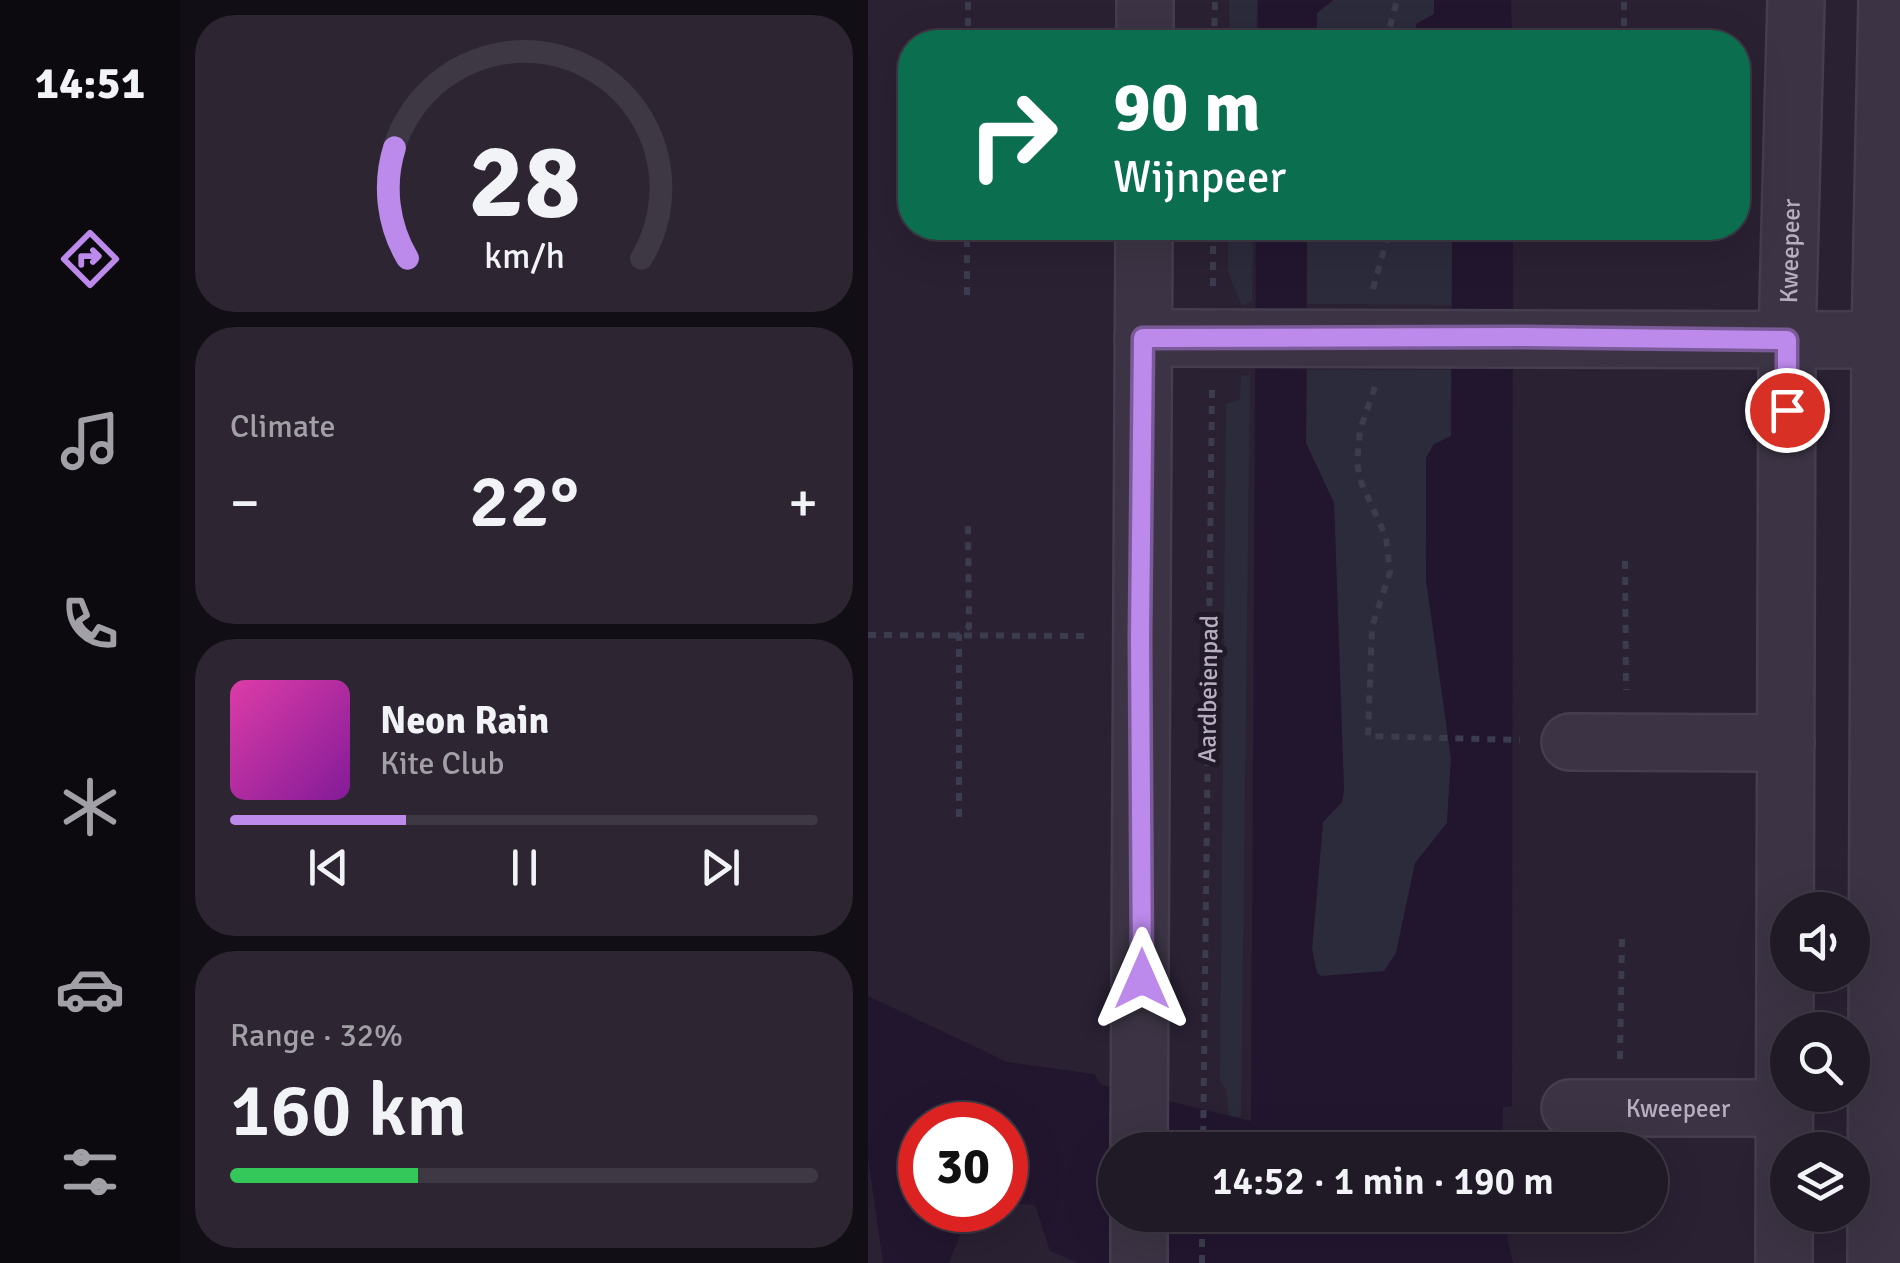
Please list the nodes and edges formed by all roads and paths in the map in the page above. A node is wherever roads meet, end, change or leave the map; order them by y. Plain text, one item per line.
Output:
1 (968, 0) edge
2 (1146, 0) edge
3 (1215, 0) edge
4 (1397, 0) edge
5 (1624, 0) edge
6 (1796, 0) edge
7 (1887, 0) edge
8 (968, 30) edge
9 (1145, 30) edge
10 (1214, 30) edge
11 (1389, 30) edge
12 (1624, 30) edge
13 (968, 240) edge
14 (1144, 240) edge
15 (1215, 240) edge
16 (1387, 240) edge
17 (967, 295) dead end
18 (1227, 337) junction
19 (1372, 337) junction
20 (1143, 338) junction
21 (1890, 339) edge
22 (1787, 340) junction
23 (968, 521) dead end
24 (1625, 561) dead end
25 (959, 634) junction
26 (868, 635) edge
27 (1209, 636) junction
28 (1140, 637) junction
29 (1513, 740) dead end
30 (1570, 742) dead end
31 (1626, 742) junction
32 (1786, 743) junction
33 (959, 817) dead end
34 (1622, 938) dead end
35 (1785, 1012) edge
36 (1595, 1108) joint
37 (1770, 1108) edge
38 (1785, 1112) edge
39 (1140, 1132) edge
40 (1203, 1132) edge
41 (1139, 1232) edge
42 (1202, 1232) edge
43 (1139, 1263) edge
44 (1202, 1263) edge
45 (1784, 1263) edge
46 (1876, 1263) edge

1 - 8 path
2 - 9 street
3 - 10 path
4 - 11 path
5 - 12 path
6 - 22 street, Kweepeer
7 - 21 street
13 - 17 path
14 - 20 street
15 - 18 path, Aardbeienpad
16 - 19 path
18 - 19 street
18 - 20 street
18 - 27 path, Aardbeienpad
19 - 22 street
19 - 29 path
20 - 28 street
21 - 22 street
21 - 46 street
22 - 32 street, Kweepeer
23 - 25 path
24 - 31 path
25 - 26 path
25 - 28 path
25 - 33 path
27 - 28 path
27 - 40 path, Aardbeienpad
28 - 39 street
30 - 31 street
31 - 32 street
32 - 35 street, Kweepeer
34 - 36 path
36 - 37 street, Kweepeer
38 - 45 street, Kweepeer
41 - 43 street
42 - 44 path

